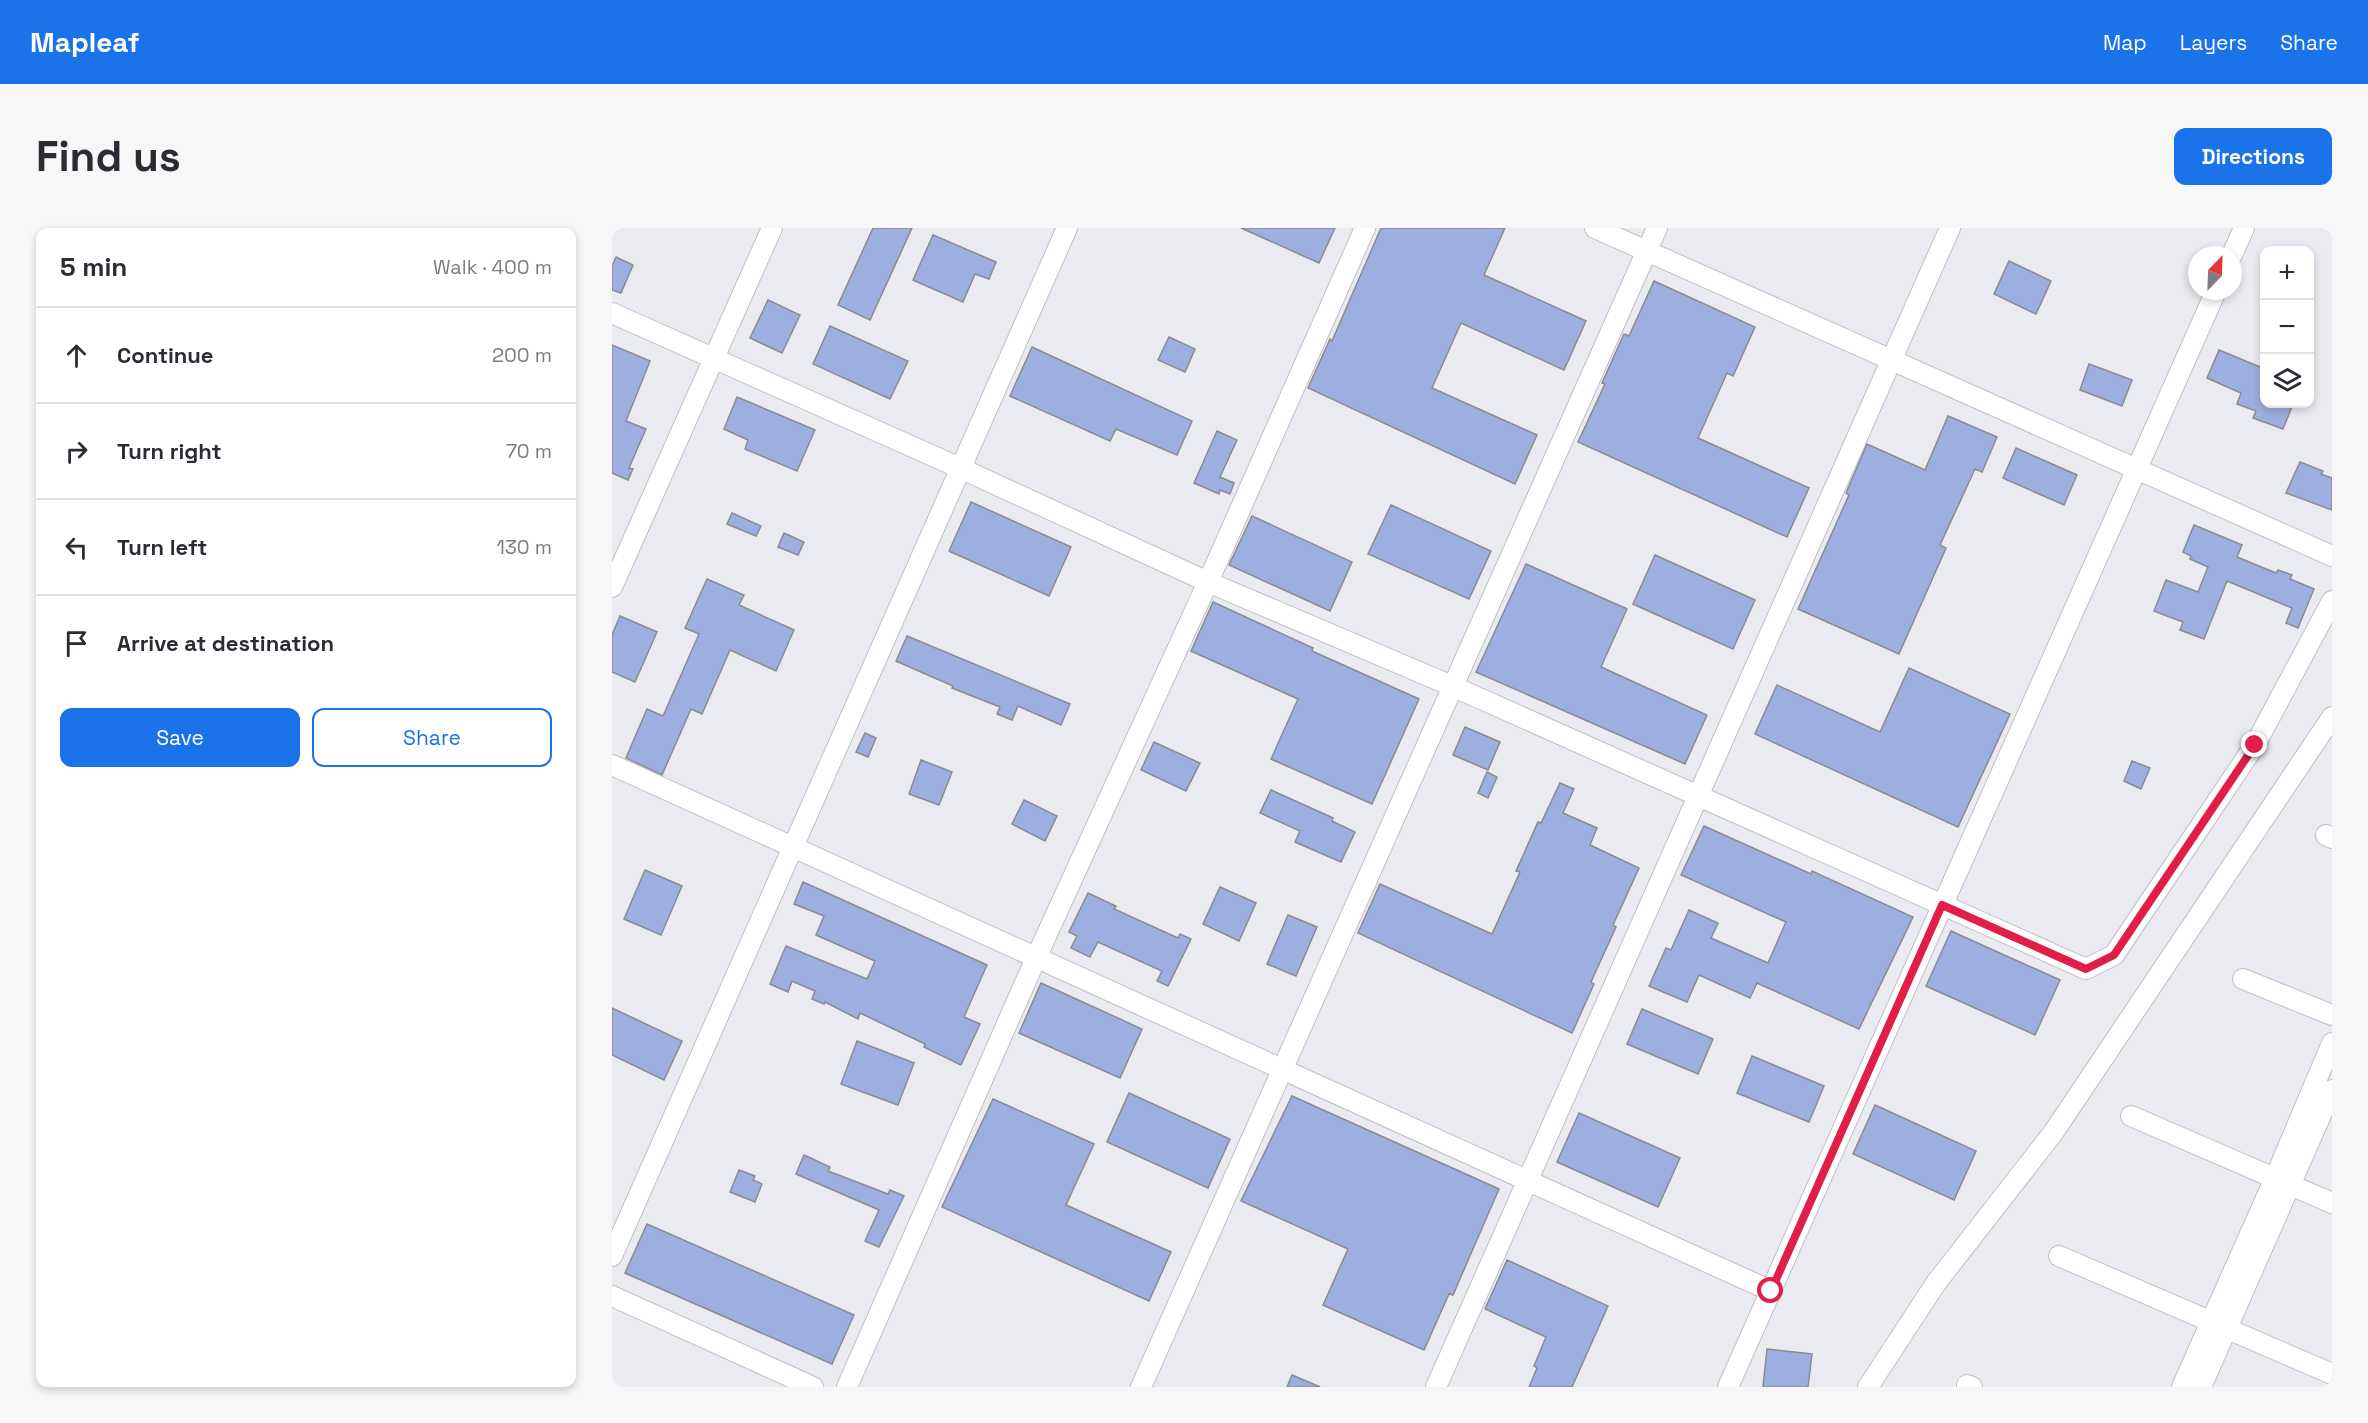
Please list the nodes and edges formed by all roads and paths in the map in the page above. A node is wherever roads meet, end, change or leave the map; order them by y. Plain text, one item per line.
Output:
1 (772, 228) edge
2 (1067, 228) edge
3 (1365, 228) edge
4 (1595, 228) edge
5 (1657, 228) edge
6 (1950, 228) edge
7 (2244, 228) edge
8 (2236, 246) edge
9 (1647, 251) junction
10 (2212, 300) edge
11 (612, 313) edge
12 (713, 358) junction
13 (1891, 360) junction
14 (960, 468) junction
15 (2136, 470) junction
16 (2332, 556) edge
17 (1208, 582) junction
18 (612, 587) edge
19 (2332, 601) edge
20 (1452, 686) junction
21 (2332, 717) edge
22 (612, 765) edge
23 (1698, 795) junction
24 (793, 847) junction
25 (1942, 905) junction
26 (1036, 958) junction
27 (2243, 979) dead end
28 (2332, 1015) edge
29 (2332, 1043) edge
30 (1282, 1070) junction
31 (2332, 1090) edge
32 (2131, 1116) dead end
33 (1527, 1180) junction
34 (2283, 1182) junction
35 (2332, 1203) edge
36 (612, 1256) edge
37 (2059, 1256) dead end
38 (1771, 1291) junction
39 (612, 1296) edge
40 (2220, 1325) junction
41 (2332, 1374) edge
42 (813, 1387) edge
43 (848, 1387) edge
44 (1141, 1387) edge
45 (1436, 1387) edge
46 (1728, 1387) edge
47 (1868, 1387) edge
48 (2182, 1387) edge
49 (2201, 1387) edge

1 - 12 street
2 - 14 street
3 - 17 street
4 - 9 street
5 - 9 street
6 - 13 street
7 - 8 street
9 - 13 street
9 - 20 street
10 - 15 street
11 - 12 street
12 - 14 street
12 - 18 street
13 - 15 street
13 - 23 street
14 - 17 street
14 - 24 street
15 - 16 street
15 - 25 street
17 - 20 street
17 - 26 street
19 - 25 street
20 - 23 street
20 - 30 street
21 - 47 street
22 - 24 street
23 - 25 street
23 - 33 street
24 - 26 street
24 - 36 street
25 - 38 street
26 - 30 street
26 - 43 street
27 - 28 street
29 - 34 street
30 - 33 street
30 - 44 street
31 - 34 street
32 - 34 street
33 - 38 street
33 - 45 street
34 - 35 street
34 - 40 street
37 - 40 street
38 - 46 street
39 - 42 street
40 - 41 street
40 - 48 street
40 - 49 street

